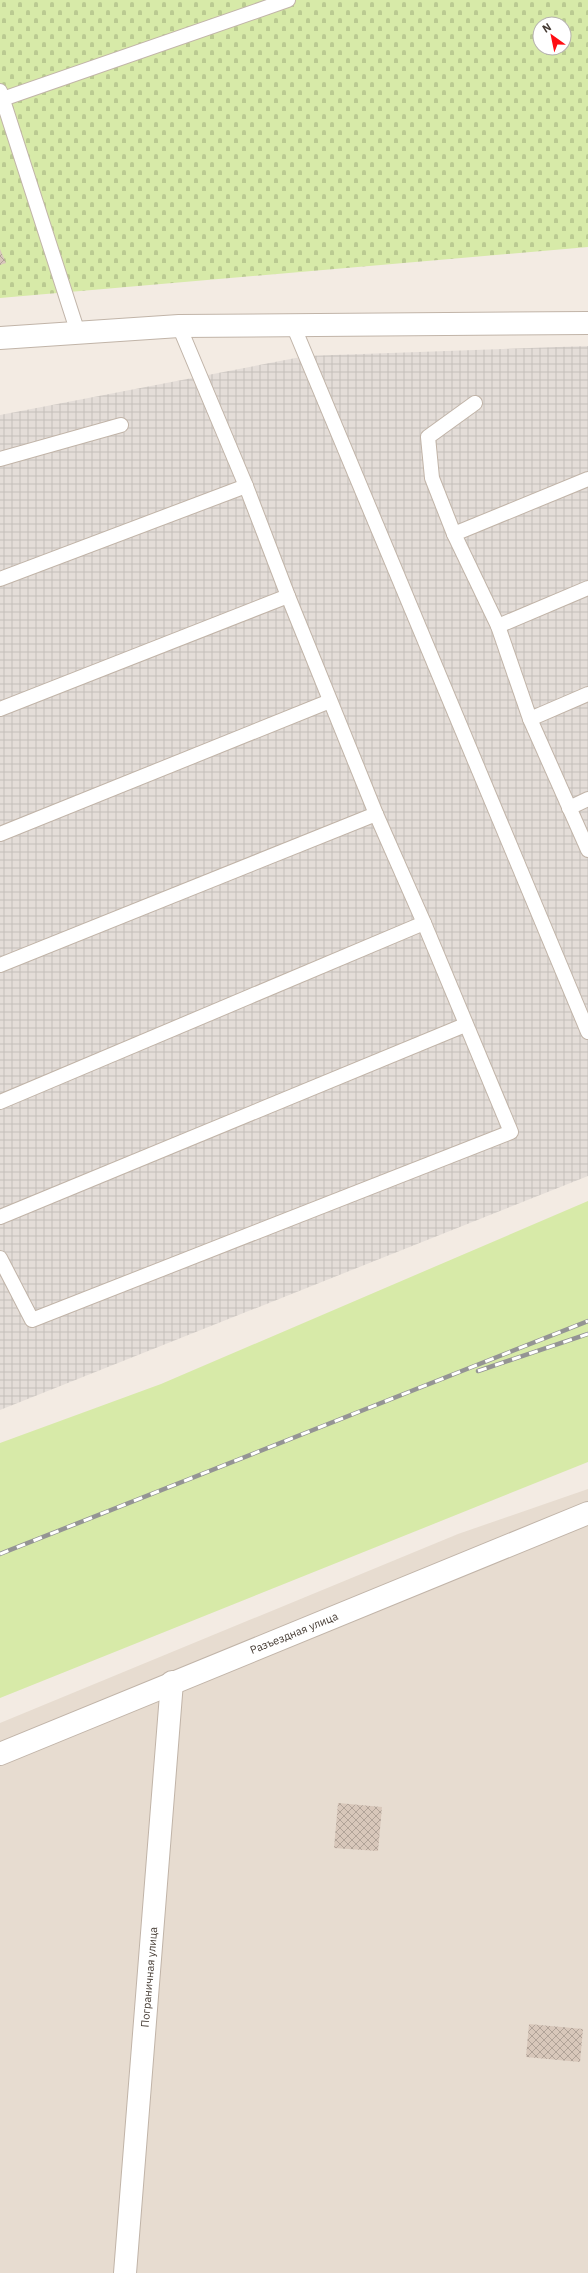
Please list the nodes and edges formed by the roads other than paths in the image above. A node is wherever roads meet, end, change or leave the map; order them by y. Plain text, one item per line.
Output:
1 (288, 0) edge
2 (1, 96) edge
3 (588, 323) edge
4 (293, 325) junction
5 (178, 326) junction
6 (78, 333) junction
7 (0, 338) edge
8 (475, 403) dead end
9 (121, 425) dead end
10 (0, 459) edge
11 (588, 479) edge
12 (246, 486) junction
13 (454, 534) junction
14 (0, 578) edge
15 (588, 588) edge
16 (288, 596) junction
17 (498, 626) junction
18 (588, 694) edge
19 (330, 701) junction
20 (0, 709) edge
21 (530, 719) junction
22 (588, 799) edge
23 (568, 808) junction
24 (376, 814) junction
25 (0, 834) edge
26 (588, 850) edge
27 (424, 923) junction
28 (0, 965) edge
29 (465, 1025) junction
30 (588, 1032) edge
31 (0, 1102) edge
32 (0, 1217) edge
33 (0, 1258) edge
34 (588, 1513) edge
35 (172, 1682) junction
36 (0, 1754) edge
37 (125, 2273) edge

1 - 2 lane
2 - 6 lane
3 - 4 street
4 - 5 street
4 - 30 lane
5 - 6 street
5 - 12 lane
6 - 7 street
8 - 13 lane
9 - 10 lane
11 - 13 lane
12 - 14 lane
12 - 16 lane
13 - 17 lane
15 - 17 lane
16 - 19 lane
16 - 20 lane
17 - 21 lane
18 - 21 lane
19 - 24 lane
19 - 25 lane
21 - 23 lane
22 - 23 lane
23 - 26 lane
24 - 27 lane
24 - 28 lane
27 - 29 lane
27 - 31 lane
29 - 32 lane
29 - 33 lane
34 - 35 street, Разъездная улица
35 - 36 street, Разъездная улица
35 - 37 street, Пограничная улица

